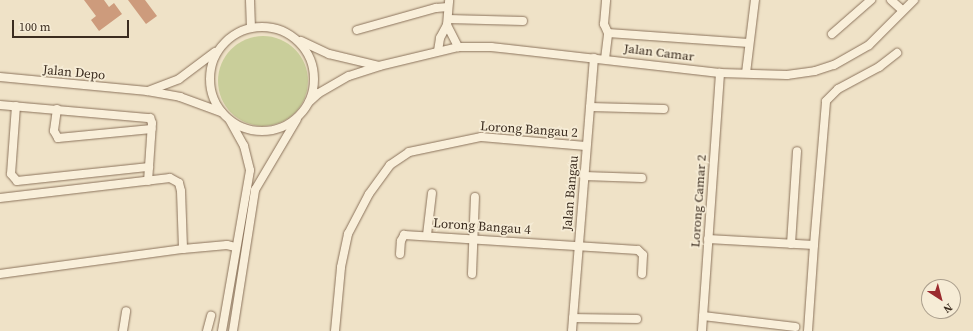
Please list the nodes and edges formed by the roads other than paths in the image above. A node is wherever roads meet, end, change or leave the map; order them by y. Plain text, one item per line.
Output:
1 (250, 0) edge
2 (606, 0) edge
3 (756, 0) edge
4 (871, 0) edge
5 (891, 0) edge
6 (914, 0) edge
7 (449, 3) edge
8 (902, 10) junction
9 (523, 21) dead end
10 (447, 22) junction
11 (251, 26) junction
12 (357, 30) dead end
13 (608, 33) junction
14 (832, 34) dead end
15 (295, 37) junction
16 (749, 43) junction
17 (458, 47) junction
18 (217, 51) junction
19 (438, 51) junction
20 (897, 53) dead end
21 (594, 58) junction
22 (605, 59) junction
23 (379, 66) junction
24 (720, 72) junction
25 (746, 73) junction
26 (0, 77) edge
27 (147, 91) junction
28 (309, 102) junction
29 (0, 105) edge
30 (16, 106) junction
31 (590, 108) junction
32 (57, 109) junction
33 (664, 109) dead end
34 (221, 112) junction
35 (300, 115) junction
36 (228, 119) junction
37 (152, 129) junction
38 (586, 146) junction
39 (797, 151) dead end
40 (149, 167) junction
41 (584, 176) junction
42 (642, 178) dead end
43 (148, 181) junction
44 (251, 189) junction
45 (432, 193) dead end
46 (475, 197) dead end
47 (0, 198) edge
48 (428, 235) junction
49 (708, 239) junction
50 (472, 240) junction
51 (791, 244) junction
52 (814, 245) junction
53 (578, 246) junction
54 (235, 247) junction
55 (183, 249) junction
56 (400, 254) dead end
57 (0, 274) edge
58 (472, 274) dead end
59 (642, 274) dead end
60 (126, 311) dead end
61 (210, 316) dead end
62 (703, 316) junction
63 (573, 318) junction
64 (637, 319) dead end
65 (795, 327) dead end
66 (123, 331) edge
67 (208, 331) edge
68 (222, 331) edge
69 (233, 331) edge
70 (336, 331) edge
71 (572, 331) edge
72 (702, 331) edge
73 (808, 331) edge

1 - 11 street
2 - 13 street
3 - 16 street
4 - 14 street
5 - 8 street
6 - 8 street, Jalan Camar
7 - 10 street
7 - 12 street
8 - 25 street, Jalan Camar
9 - 10 street
10 - 17 street
10 - 19 street
11 - 15 street
11 - 18 street
13 - 16 street
13 - 22 street
15 - 23 street, Jalan Camar
15 - 28 street
16 - 25 street
17 - 19 street, Jalan Camar
17 - 21 street, Jalan Camar
18 - 27 street
18 - 34 street
19 - 23 street, Jalan Camar
20 - 52 street
21 - 22 street, Jalan Camar
21 - 31 street, Jalan Bangau
22 - 24 street, Jalan Camar
23 - 28 street, Jalan Camar
24 - 25 street, Jalan Camar
24 - 49 street, Lorong Camar 2
26 - 27 street, Jalan Depo
27 - 34 street, Jalan Depo
28 - 35 street
29 - 30 street
30 - 32 street
30 - 40 street
31 - 33 street
31 - 38 street, Jalan Bangau
32 - 37 street
32 - 37 street
34 - 36 street
35 - 36 street
35 - 44 street
36 - 44 street
37 - 40 street
38 - 41 street, Jalan Bangau
38 - 70 street, Lorong Bangau 2
39 - 51 street
40 - 43 street
41 - 42 street
41 - 53 street, Jalan Bangau
43 - 47 street
43 - 55 street
44 - 54 street
44 - 69 street
45 - 48 street
46 - 50 street
48 - 50 street, Lorong Bangau 4
48 - 56 street, Lorong Bangau 4
49 - 51 street
49 - 62 street, Lorong Camar 2
50 - 53 street, Lorong Bangau 4
50 - 58 street
51 - 52 street
52 - 73 street
53 - 59 street, Lorong Bangau 4
53 - 63 street, Jalan Bangau
54 - 55 street
54 - 68 street
55 - 57 street
60 - 66 street
61 - 67 street
62 - 65 street
62 - 72 street, Lorong Camar 2
63 - 64 street
63 - 71 street, Jalan Bangau

